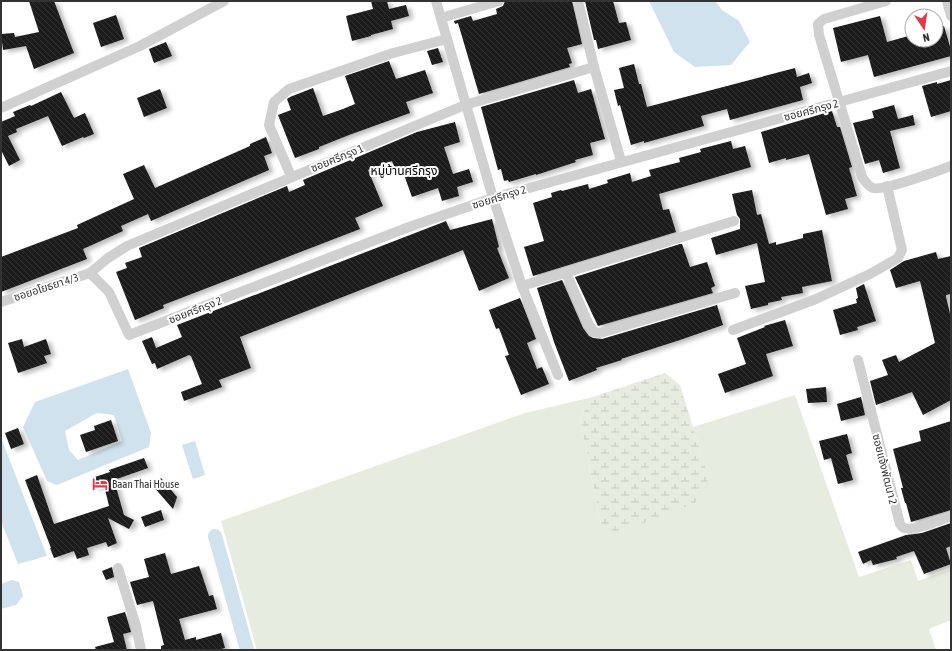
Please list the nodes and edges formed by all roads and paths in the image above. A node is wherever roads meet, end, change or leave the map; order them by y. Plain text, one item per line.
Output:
1 (224, 1) edge
2 (436, 1) edge
3 (499, 1) edge
4 (578, 1) edge
5 (886, 1) edge
6 (947, 1) edge
7 (951, 16) edge
8 (441, 18) junction
9 (447, 39) junction
10 (594, 67) junction
11 (951, 71) edge
12 (840, 102) junction
13 (466, 105) junction
14 (1, 108) edge
15 (621, 162) junction
16 (951, 166) edge
17 (291, 176) junction
18 (887, 186) junction
19 (493, 198) junction
20 (734, 221) dead end
21 (90, 273) junction
22 (566, 273) junction
23 (522, 286) junction
24 (735, 293) dead end
25 (1, 302) edge
26 (733, 330) dead end
27 (858, 360) dead end
28 (558, 375) dead end
29 (951, 516) edge
30 (118, 568) dead end
31 (141, 650) edge

1 - 14 street
2 - 8 street
3 - 8 street
4 - 10 street
5 - 12 street
6 - 7 street
8 - 9 street
9 - 13 street
9 - 17 street
10 - 13 street, ซอยศรีกรุง 1
10 - 15 street
11 - 12 street, ซอยศรีกรุง 2
12 - 15 street, ซอยศรีกรุง 2
12 - 18 street
13 - 17 street, ซอยศรีกรุง 1
13 - 19 street
15 - 19 street, ซอยศรีกรุง 2
16 - 18 street
17 - 21 street, ซอยศรีกรุง 1
18 - 26 street
19 - 21 street, ซอยศรีกรุง 2
19 - 23 street
20 - 22 street
21 - 25 street, ซอยอโยธยา 4/3
22 - 23 street
22 - 24 street
23 - 28 street
27 - 29 street, ซอยแจ้งพัฒนา 2
30 - 31 street

